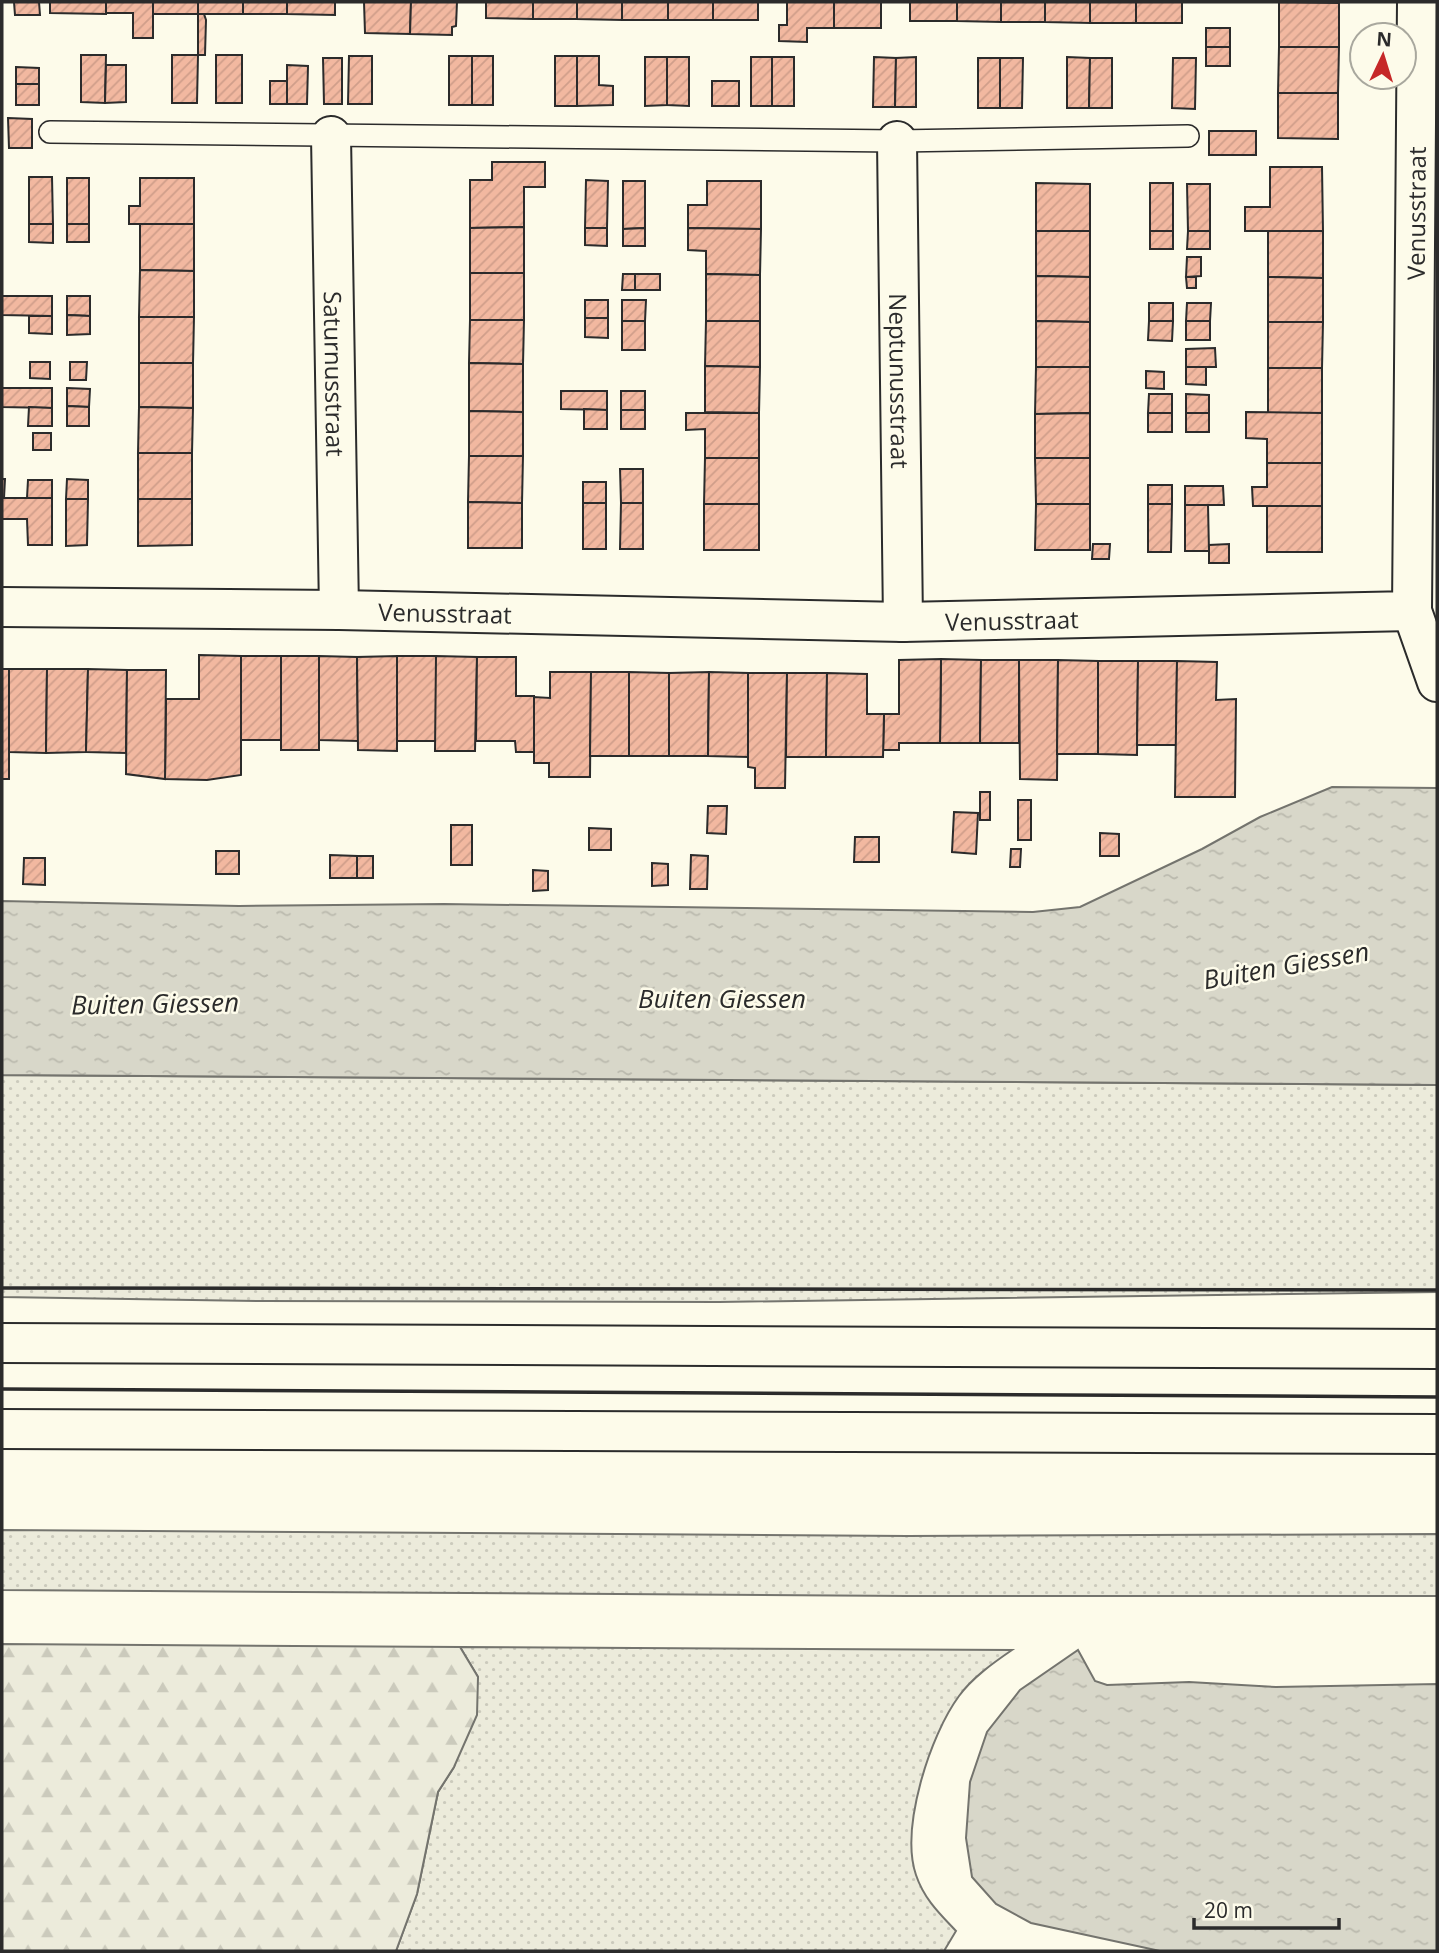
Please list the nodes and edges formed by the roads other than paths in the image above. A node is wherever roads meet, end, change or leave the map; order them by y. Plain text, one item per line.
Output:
1 (1417, 2) edge
2 (50, 132) dead end
3 (331, 136) junction
4 (1188, 136) dead end
5 (897, 141) junction
6 (2, 607) edge
7 (340, 610) junction
8 (1412, 611) junction
9 (903, 622) junction
10 (1437, 682) edge
11 (2, 1343) edge
12 (1437, 1349) edge
13 (2, 1429) edge
14 (1437, 1434) edge

1 - 8 main road, Venusstraat
2 - 3 lane
3 - 5 lane
3 - 7 main road, Saturnusstraat
4 - 5 lane
5 - 9 main road, Neptunusstraat
6 - 7 main road, Venusstraat
7 - 9 main road, Venusstraat
8 - 9 main road, Venusstraat
8 - 10 main road
11 - 12 main road
13 - 14 main road

